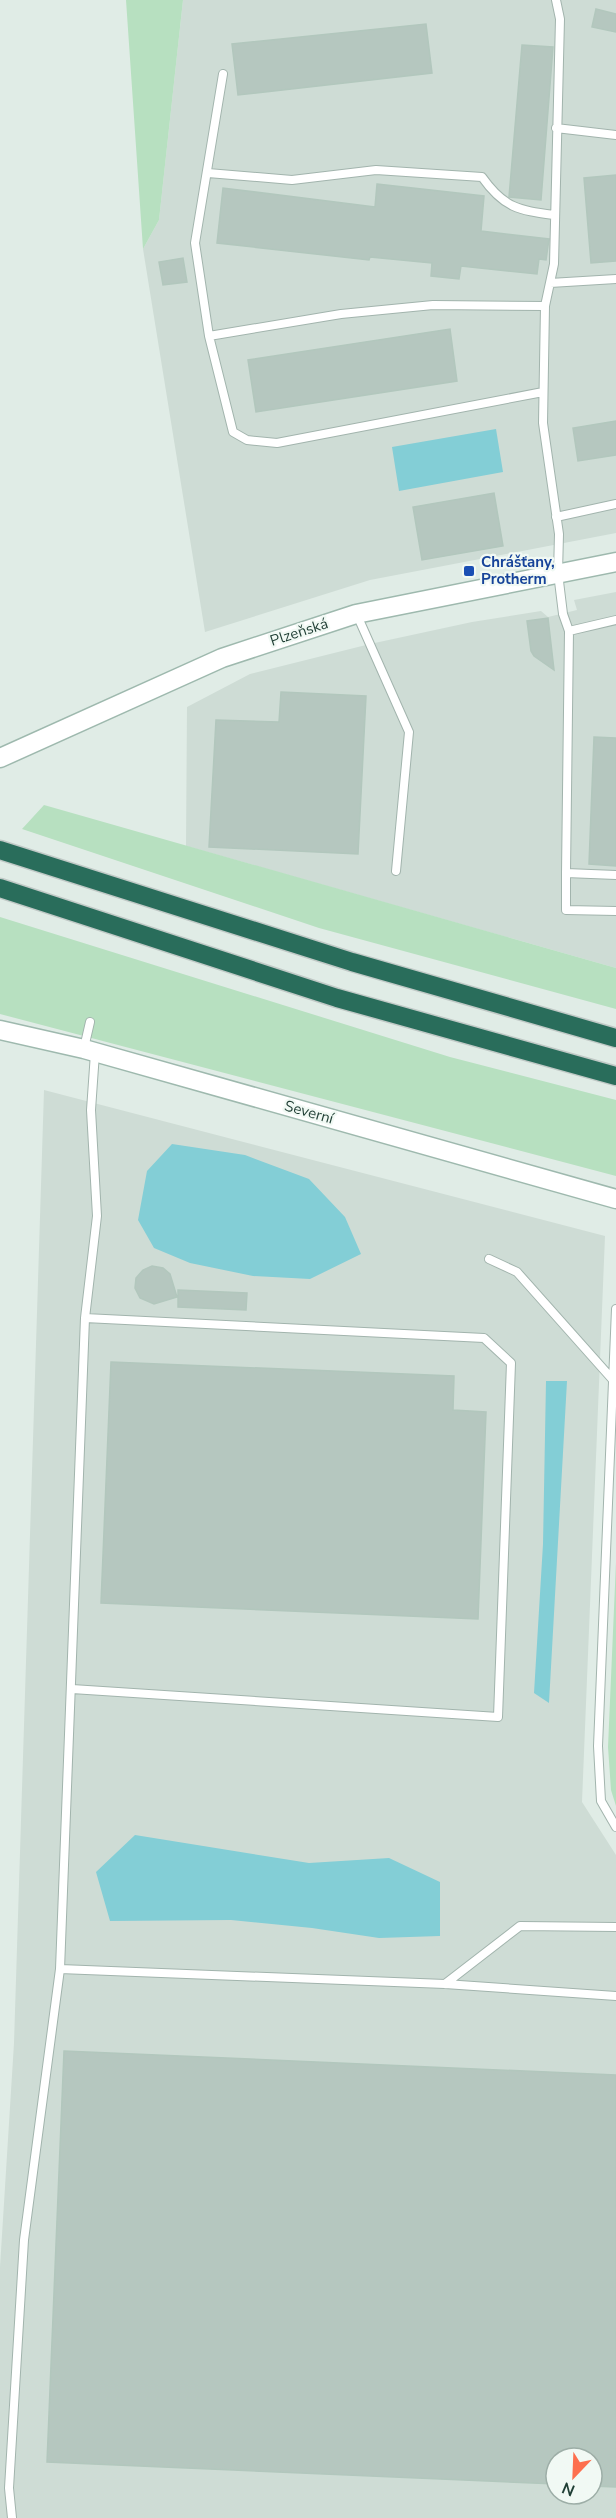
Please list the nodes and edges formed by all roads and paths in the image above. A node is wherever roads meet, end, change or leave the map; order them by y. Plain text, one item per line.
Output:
1 (556, 0) edge
2 (223, 74) dead end
3 (556, 128) junction
4 (616, 135) edge
5 (208, 173) junction
6 (554, 215) junction
7 (616, 279) edge
8 (550, 283) junction
9 (545, 306) junction
10 (209, 336) junction
11 (543, 392) junction
12 (616, 504) edge
13 (556, 517) junction
14 (616, 562) edge
15 (558, 573) junction
16 (356, 614) junction
17 (616, 620) edge
18 (569, 631) junction
19 (0, 758) edge
20 (0, 850) edge
21 (396, 871) dead end
22 (566, 873) junction
23 (616, 875) edge
24 (0, 888) edge
25 (616, 912) edge
26 (90, 1022) dead end
27 (0, 1030) edge
28 (616, 1038) edge
29 (89, 1051) junction
30 (616, 1076) edge
31 (616, 1199) edge
32 (489, 1259) dead end
33 (616, 1309) edge
34 (86, 1318) junction
35 (615, 1339) edge
36 (613, 1380) junction
37 (72, 1689) junction
38 (616, 1827) edge
39 (616, 1927) edge
40 (60, 1969) junction
41 (445, 1984) junction
42 (616, 1996) edge
43 (12, 2518) edge

1 - 3 lane
2 - 5 lane
3 - 4 lane
3 - 6 lane
5 - 6 lane
5 - 10 lane
6 - 8 lane
7 - 8 lane
8 - 9 lane
9 - 10 lane
9 - 11 lane
10 - 11 lane
11 - 13 lane
12 - 13 lane
13 - 15 lane
14 - 15 main road, Plzeňská
15 - 16 main road, Plzeňská
15 - 18 lane
16 - 19 main road, Plzeňská
16 - 21 lane
17 - 18 lane
18 - 22 lane
20 - 28 highway
22 - 23 lane
22 - 25 lane
24 - 30 highway
26 - 29 lane
27 - 29 main road, Severní
29 - 31 main road, Severní
29 - 34 lane
32 - 36 lane
33 - 35 lane
34 - 37 lane
34 - 37 lane
35 - 36 lane
36 - 38 lane
37 - 40 lane
39 - 41 lane
40 - 41 lane
40 - 43 lane
41 - 42 lane

